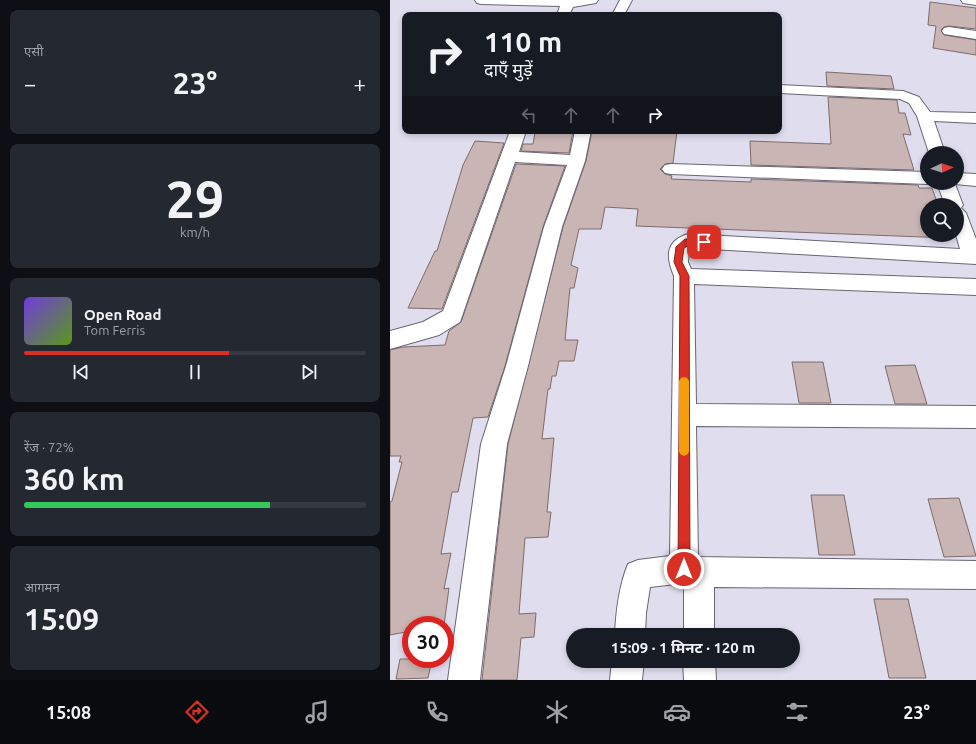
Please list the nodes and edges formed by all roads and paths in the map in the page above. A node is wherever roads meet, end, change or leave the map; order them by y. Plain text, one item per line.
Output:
1 (592, 0) edge
2 (621, 0) edge
3 (967, 0) edge
4 (534, 1) edge
5 (976, 1) edge
6 (480, 4) edge
7 (565, 9) edge
8 (619, 12) edge
9 (949, 31) dead end
10 (976, 35) edge
11 (782, 89) edge
12 (925, 116) junction
13 (976, 118) edge
14 (517, 134) edge
15 (582, 134) edge
16 (935, 146) edge
17 (508, 156) junction
18 (577, 161) junction
19 (671, 169) dead end
20 (920, 178) edge
21 (964, 179) edge
22 (976, 180) edge
23 (964, 230) edge
24 (975, 257) edge
25 (684, 276) junction
26 (976, 288) edge
27 (390, 340) edge
28 (684, 415) junction
29 (976, 417) edge
30 (692, 571) junction
31 (976, 575) edge
32 (630, 628) edge
33 (698, 628) edge
34 (627, 668) edge
35 (699, 668) edge
36 (464, 680) edge
37 (626, 680) edge
38 (700, 680) edge

1 - 7 street
2 - 8 street
3 - 5 street
4 - 6 street
4 - 7 street
9 - 10 street
11 - 12 street
12 - 13 street
12 - 16 street
14 - 17 street
15 - 18 street
17 - 18 street
17 - 27 street
18 - 36 street
19 - 20 street
21 - 22 street
23 - 24 street
24 - 25 street
25 - 26 street
25 - 28 street
28 - 29 street
28 - 30 street
30 - 31 street
30 - 32 street
30 - 33 street
34 - 37 street
35 - 38 street

